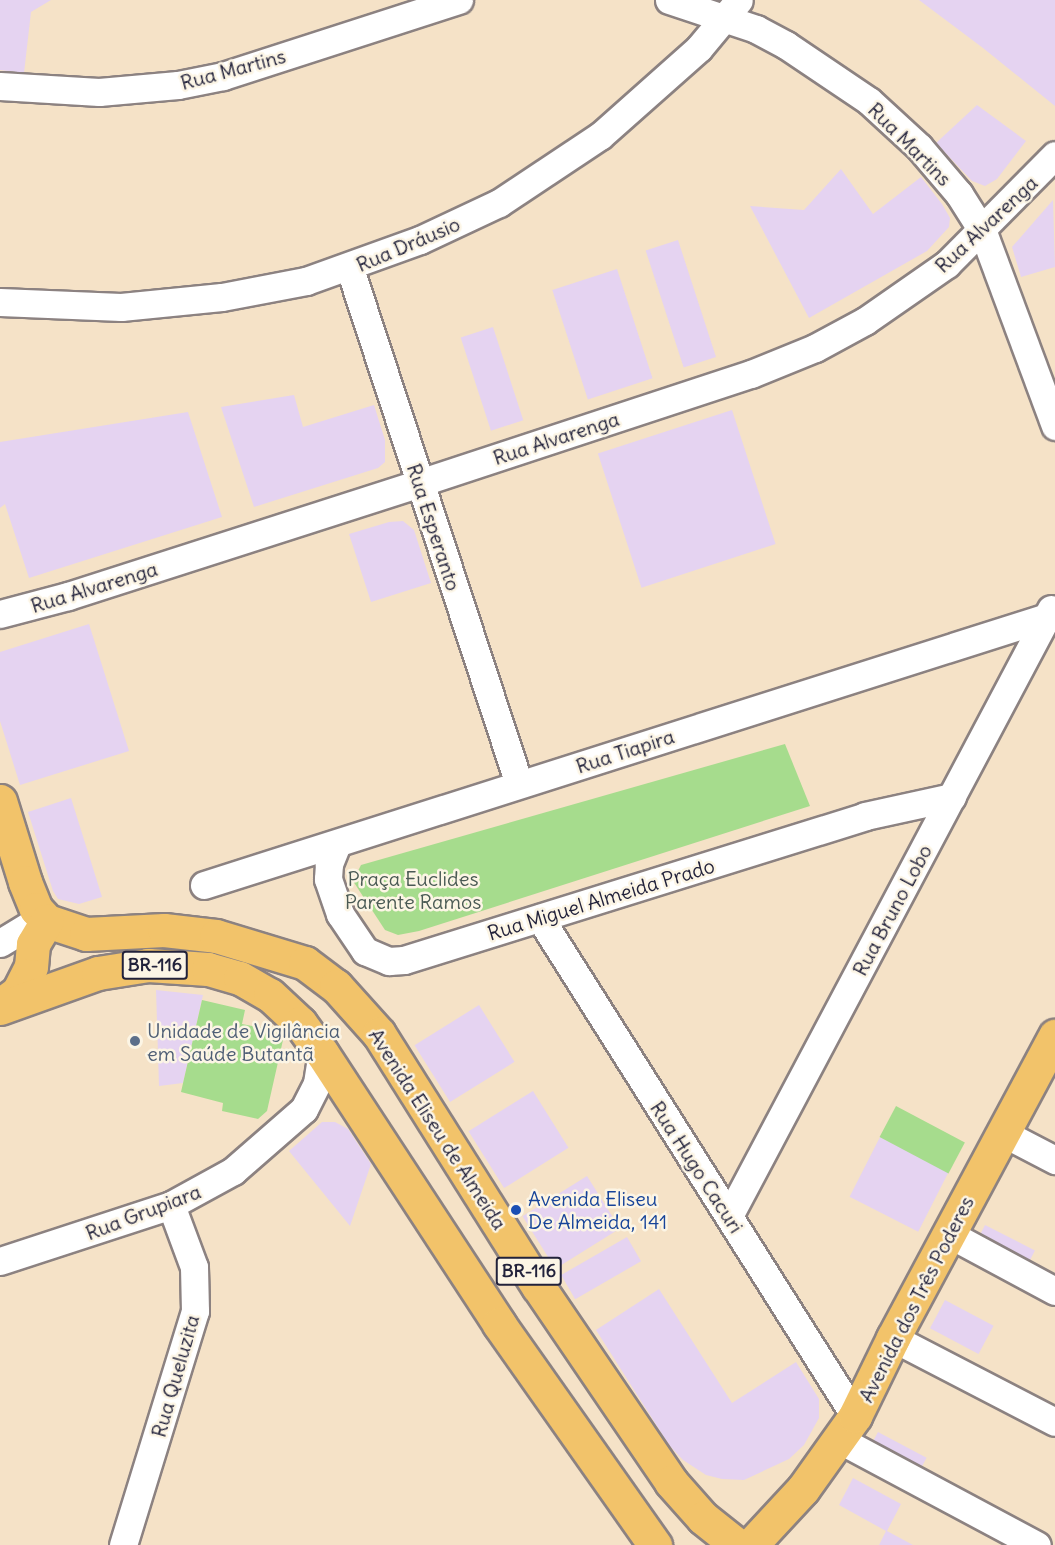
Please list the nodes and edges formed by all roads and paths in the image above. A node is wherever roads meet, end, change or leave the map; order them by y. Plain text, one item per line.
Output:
1 (459, 0) edge
2 (669, 0) edge
3 (733, 9) edge
4 (0, 86) edge
5 (1055, 155) edge
6 (982, 232) junction
7 (350, 269) junction
8 (0, 302) edge
9 (1055, 426) edge
10 (419, 483) junction
11 (1051, 610) edge
12 (0, 614) edge
13 (519, 784) junction
14 (952, 796) junction
15 (0, 801) edge
16 (337, 844) junction
17 (204, 885) dead end
18 (540, 918) junction
19 (27, 932) edge
20 (0, 1006) edge
21 (1055, 1036) edge
22 (322, 1053) junction
23 (356, 1110) junction
24 (300, 1113) junction
25 (1003, 1133) junction
26 (1055, 1160) edge
27 (171, 1205) junction
28 (729, 1216) junction
29 (949, 1234) junction
30 (0, 1261) edge
31 (1055, 1291) edge
32 (893, 1338) junction
33 (1055, 1422) edge
34 (848, 1428) junction
35 (123, 1545) edge
36 (655, 1545) edge
37 (737, 1545) edge
38 (751, 1545) edge
39 (1037, 1545) edge

1 - 4 street, Rua Martins
2 - 3 street, Rua Martins
3 - 6 street, Rua Martins
3 - 7 street, Rua Dráusio
5 - 6 street, Rua Alvarenga
6 - 9 street, Rua Martins
6 - 10 street, Rua Alvarenga
7 - 8 street, Rua Dráusio
7 - 10 street, Rua Esperanto
10 - 12 street, Rua Alvarenga
10 - 13 street, Rua Esperanto
11 - 13 street, Rua Tiapira
11 - 14 street, Rua Bruno Lobo
13 - 16 street, Rua Tiapira
14 - 18 street, Rua Miguel Almeida Prado
14 - 28 street, Rua Bruno Lobo
15 - 19 main road
16 - 17 street, Rua Tiapira
16 - 18 street, Rua Miguel Almeida Prado
18 - 28 street, Rua Hugo Cacuri
19 - 20 main road, BR-116
19 - 37 main road, Avenida Eliseu de Almeida / BR-116
20 - 22 main road, BR-116
21 - 25 main road, Avenida dos Três Poderes
22 - 23 main road, BR-116
22 - 24 street, Rua Grupiara
23 - 24 street, Rua Grupiara
23 - 36 main road, BR-116
24 - 27 street, Rua Grupiara
25 - 26 street
25 - 29 main road, Avenida dos Três Poderes
27 - 30 street, Rua Grupiara
27 - 35 street, Rua Queluzita
28 - 34 street, Rua Hugo Cacuri
29 - 31 street
29 - 32 main road, Avenida dos Três Poderes
32 - 33 street
32 - 34 main road, Avenida dos Três Poderes
34 - 38 main road, Avenida dos Três Poderes
34 - 39 street

